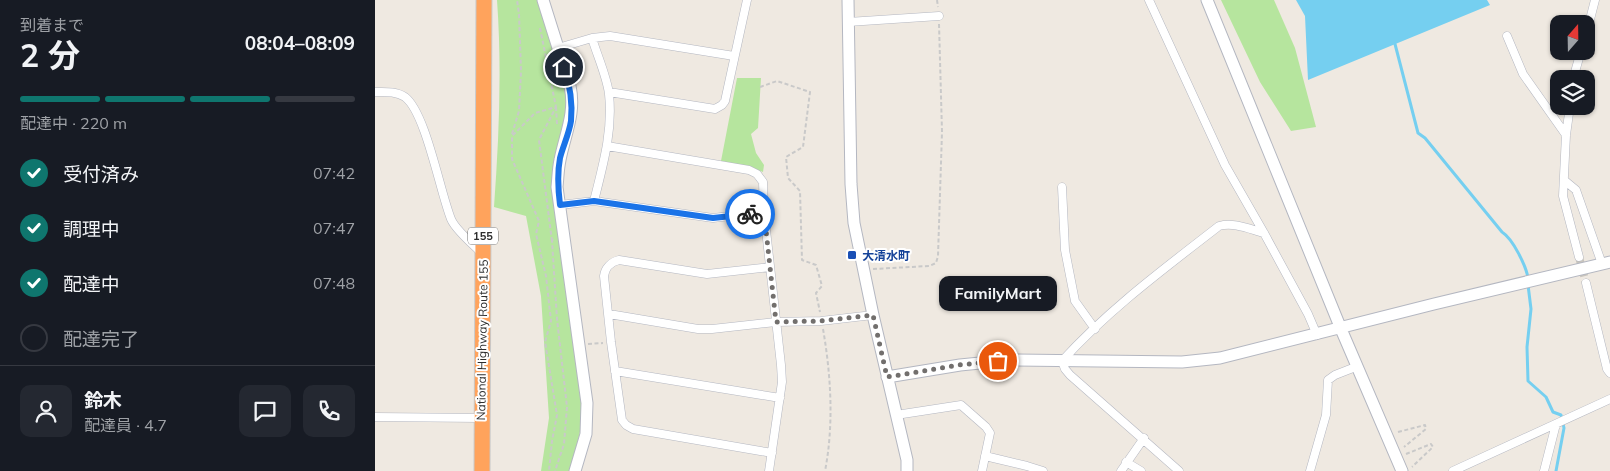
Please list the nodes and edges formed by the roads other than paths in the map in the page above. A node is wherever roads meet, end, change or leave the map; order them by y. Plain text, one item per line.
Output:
1 (484, 0) edge
2 (543, 0) edge
3 (737, 0) edge
4 (848, 0) edge
5 (1149, 0) edge
6 (1207, 0) edge
7 (1595, 0) edge
8 (747, 1) edge
9 (1591, 15) edge
10 (939, 16) road end
11 (848, 22) junction
12 (1507, 36) dead end
13 (592, 38) junction
14 (558, 48) junction
15 (735, 56) junction
16 (375, 92) edge
17 (609, 92) junction
18 (1569, 115) edge
19 (1566, 135) junction
20 (607, 146) junction
21 (1564, 180) junction
22 (1062, 187) dead end
23 (594, 201) junction
24 (560, 205) junction
25 (764, 212) junction
26 (1264, 233) junction
27 (483, 255) junction
28 (1579, 257) tunnel mouth
29 (1606, 263) edge
30 (770, 267) junction
31 (1586, 283) tunnel mouth
32 (609, 314) junction
33 (873, 315) junction
34 (776, 322) junction
35 (1341, 328) junction
36 (1095, 329) junction
37 (1317, 335) junction
38 (1062, 361) junction
39 (1358, 366) junction
40 (615, 371) junction
41 (1610, 373) edge
42 (887, 377) junction
43 (780, 398) junction
44 (1610, 399) edge
45 (896, 415) junction
46 (375, 417) edge
47 (481, 418) junction
48 (1557, 423) junction
49 (1144, 438) junction
50 (772, 453) junction
51 (985, 456) junction
52 (1126, 462) junction
53 (1405, 470) edge
54 (482, 471) edge
55 (575, 471) edge
56 (769, 471) edge
57 (907, 471) edge
58 (982, 471) edge
59 (1043, 471) edge
60 (1121, 471) edge
61 (1141, 471) edge
62 (1179, 471) edge
63 (1310, 471) edge
64 (1453, 471) edge
65 (1544, 471) edge

1 - 27 highway, National Highway Route 155 / 155
2 - 14 street
3 - 8 street
4 - 11 street
5 - 26 street
6 - 35 street
7 - 9 street
8 - 15 street
10 - 11 street
11 - 33 street
12 - 19 street
13 - 14 street
13 - 15 street
13 - 17 street
14 - 24 street
15 - 17 street
16 - 27 street
17 - 20 street
18 - 19 street
19 - 21 street
20 - 23 street
20 - 25 street
21 - 28 street
21 - 29 street
22 - 36 street
23 - 24 street
23 - 25 street
24 - 55 street
25 - 30 street
26 - 36 street
26 - 37 street
27 - 47 highway, National Highway Route 155 / 155
29 - 35 street
30 - 32 street
30 - 34 street
31 - 41 street
32 - 34 street
32 - 40 street
33 - 34 street
33 - 42 street
34 - 43 street
35 - 37 street
35 - 39 street
36 - 38 street
37 - 38 street
38 - 42 street
38 - 49 street
39 - 53 street
39 - 63 street
40 - 43 street
40 - 50 street
42 - 45 street
43 - 50 street
44 - 48 street
45 - 51 street
45 - 57 street
46 - 47 street
47 - 54 highway, National Highway Route 155 / 155
48 - 64 street
48 - 65 street
49 - 52 street
49 - 62 street
50 - 56 street
51 - 58 street
51 - 59 street
52 - 60 street
52 - 61 street

